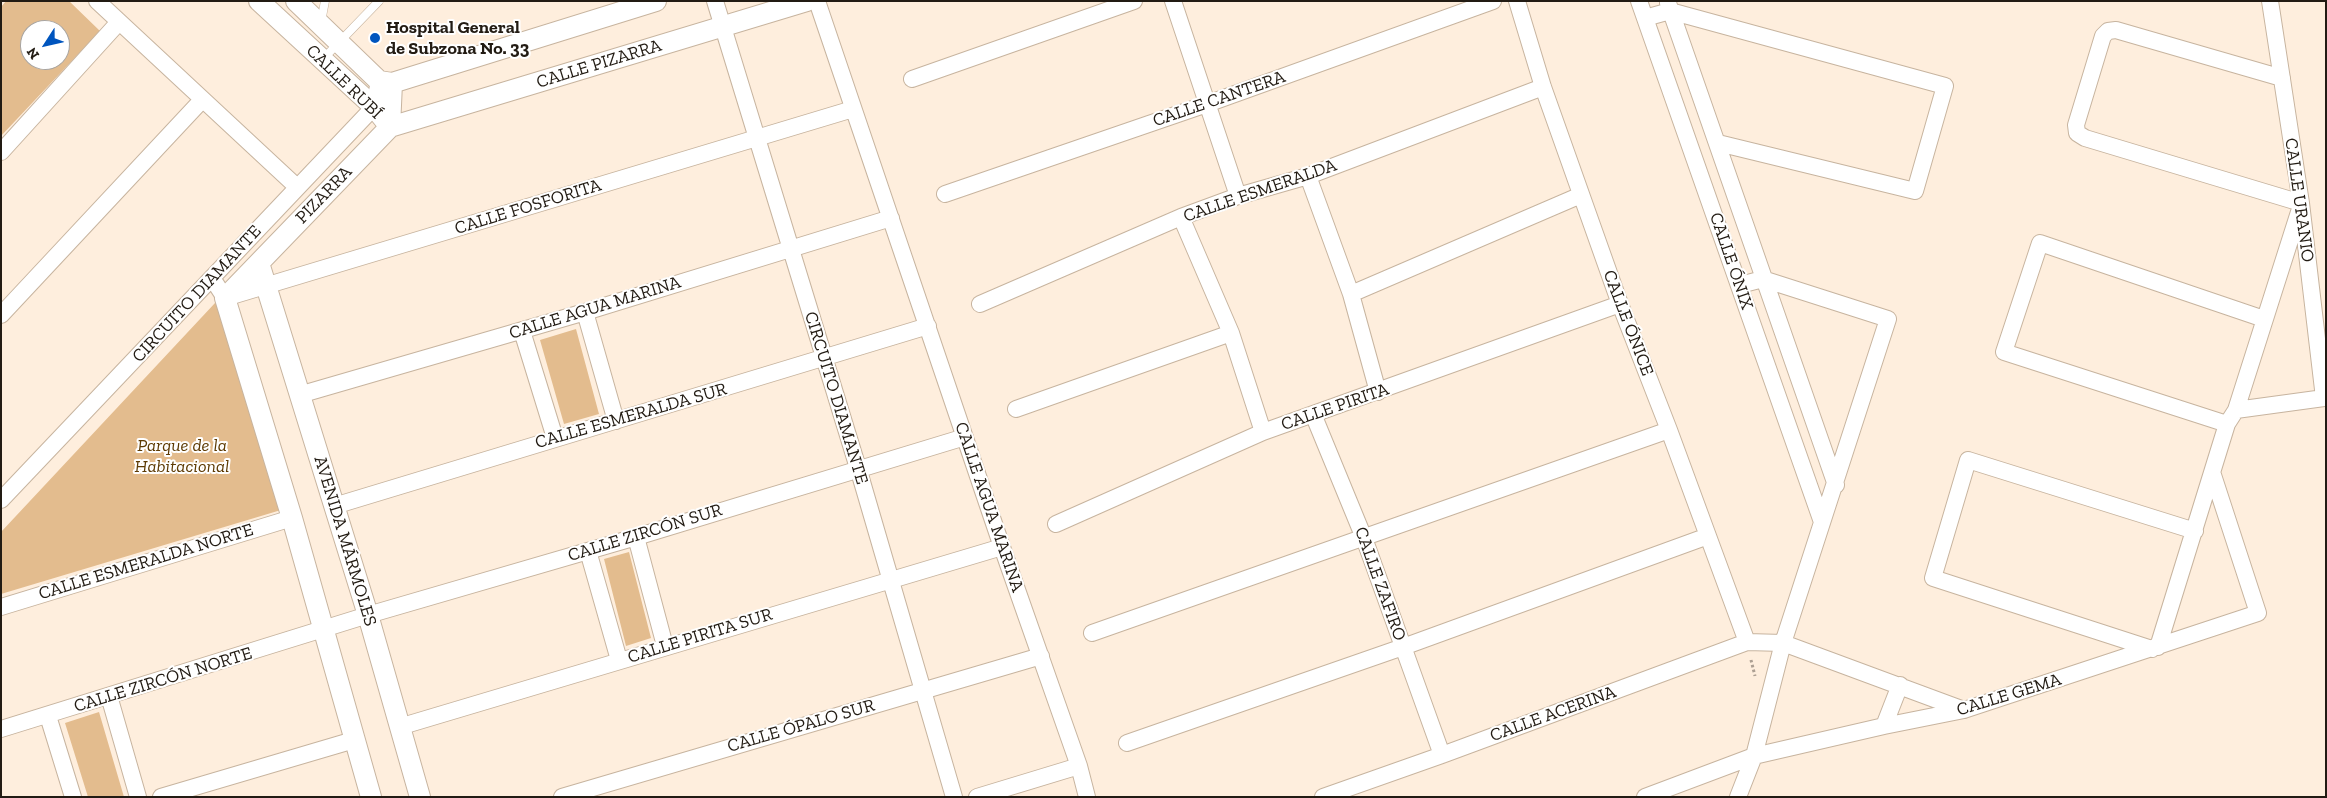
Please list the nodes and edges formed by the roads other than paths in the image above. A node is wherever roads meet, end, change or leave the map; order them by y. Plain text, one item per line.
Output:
1 (97, 1) edge
2 (260, 1) edge
3 (296, 1) edge
4 (325, 1) edge
5 (379, 1) edge
6 (656, 1) edge
7 (715, 1) edge
8 (807, 1) edge
9 (817, 1) edge
10 (1134, 1) edge
11 (1173, 1) edge
12 (1493, 1) edge
13 (1517, 1) edge
14 (2270, 1) edge
15 (1668, 6) edge
16 (1643, 7) edge
17 (119, 22) junction
18 (320, 24) junction
19 (723, 26) junction
20 (339, 42) junction
21 (321, 60) junction
22 (2282, 78) junction
23 (912, 79) dead end
24 (386, 82) junction
25 (1543, 87) junction
26 (202, 100) junction
27 (1207, 104) junction
28 (374, 107) junction
29 (853, 109) junction
30 (390, 127) junction
31 (758, 139) junction
32 (1718, 143) junction
33 (1, 152) edge
34 (1308, 176) junction
35 (297, 187) junction
36 (945, 194) dead end
37 (1581, 195) junction
38 (1238, 196) junction
39 (2301, 204) junction
40 (1181, 217) junction
41 (891, 218) junction
42 (791, 248) junction
43 (259, 263) junction
44 (212, 278) junction
45 (1763, 279) junction
46 (266, 285) junction
47 (1740, 285) junction
48 (1351, 294) junction
49 (225, 298) junction
50 (980, 304) dead end
51 (1620, 304) junction
52 (584, 312) junction
53 (1, 315) edge
54 (2264, 319) junction
55 (928, 326) junction
56 (522, 331) junction
57 (1231, 333) junction
58 (823, 359) junction
59 (1378, 392) junction
60 (299, 395) junction
61 (1016, 409) dead end
62 (2236, 410) junction
63 (1313, 414) junction
64 (616, 421) junction
65 (2227, 424) junction
66 (1669, 430) junction
67 (1263, 432) junction
68 (966, 437) junction
69 (555, 438) junction
70 (858, 468) junction
71 (2213, 475) junction
72 (1836, 485) junction
73 (1, 500) edge
74 (334, 506) junction
75 (292, 518) junction
76 (1822, 522) junction
77 (1056, 524) dead end
78 (2195, 532) junction
79 (1708, 536) junction
80 (636, 537) junction
81 (1364, 538) junction
82 (1002, 547) junction
83 (588, 551) junction
84 (890, 579) junction
85 (1, 607) edge
86 (368, 615) junction
87 (324, 630) junction
88 (1092, 633) dead end
89 (1747, 642) junction
90 (1783, 643) junction
91 (665, 646) junction
92 (1403, 647) junction
93 (2155, 648) junction
94 (1041, 656) junction
95 (619, 660) junction
96 (1900, 685) junction
97 (923, 690) junction
98 (109, 696) junction
99 (1964, 710) junction
100 (48, 716) junction
101 (1884, 726) junction
102 (399, 727) junction
103 (1, 729) edge
104 (354, 740) junction
105 (1127, 743) dead end
106 (1442, 755) junction
107 (1754, 756) junction
108 (1079, 766) junction
109 (72, 797) edge
110 (138, 797) edge
111 (161, 797) edge
112 (371, 797) edge
113 (420, 797) edge
114 (562, 797) edge
115 (954, 797) edge
116 (977, 797) edge
117 (1087, 797) edge
118 (1323, 797) edge
119 (1645, 797) edge
120 (1738, 797) edge

1 - 17 street
2 - 21 street, CALLE RUBÍ
3 - 18 street, CALLE RUBÍ
4 - 18 lane
5 - 20 lane
6 - 24 street
7 - 19 street, CIRCUITO DIAMANTE
8 - 19 street, CALLE PIZARRA
9 - 29 street, CALLE AGUA MARINA
10 - 23 street
11 - 27 street
12 - 27 street, CALLE CANTERA
13 - 25 street, CALLE ÓNICE
14 - 22 street, CALLE URANIO
15 - 16 street
15 - 32 street, CALLE ÓNIX
15 - 32 street
16 - 47 street, CALLE ÓNIX
17 - 26 street
17 - 33 street
18 - 20 street, CALLE RUBÍ
19 - 30 street, CALLE PIZARRA
19 - 31 street, CIRCUITO DIAMANTE
20 - 21 lane
20 - 24 street, CALLE RUBÍ
21 - 28 street, CALLE RUBÍ
22 - 39 street, CALLE URANIO
22 - 39 street
24 - 28 street
24 - 30 street, CALLE RUBÍ
25 - 34 street, CALLE ESMERALDA
25 - 37 street, CALLE ÓNICE
26 - 35 street
26 - 53 street
27 - 36 street, CALLE CANTERA
27 - 38 street
28 - 30 street, CALLE RUBÍ
28 - 35 street, CIRCUITO DIAMANTE
29 - 31 street, CALLE FOSFORITA
29 - 41 street, CALLE AGUA MARINA
30 - 43 street, PIZARRA
31 - 42 street, CIRCUITO DIAMANTE
31 - 46 street, CALLE FOSFORITA
32 - 45 street, CALLE ÓNIX
34 - 38 street, CALLE ESMERALDA
34 - 48 street
35 - 44 street, CIRCUITO DIAMANTE
37 - 48 street
37 - 51 street, CALLE ÓNICE
38 - 40 street, CALLE ESMERALDA
39 - 54 street
39 - 62 street, CALLE URANIO
40 - 50 street, CALLE ESMERALDA
40 - 57 street
41 - 42 street, CALLE AGUA MARINA
41 - 55 street, CALLE AGUA MARINA
42 - 52 street, CALLE AGUA MARINA
42 - 58 street, CIRCUITO DIAMANTE
43 - 46 street
43 - 49 street, PIZARRA
44 - 49 street
44 - 73 street, CIRCUITO DIAMANTE
45 - 47 street
45 - 72 street, CALLE ÓNIX
45 - 72 street
46 - 49 street, CALLE FOSFORITA
46 - 60 street, AVENIDA MÁRMOLES
47 - 76 street, CALLE ÓNIX
48 - 59 street
49 - 75 street
51 - 59 street, CALLE PIRITA
51 - 66 street, CALLE ÓNICE
52 - 56 street, CALLE AGUA MARINA
52 - 64 street
54 - 62 street
54 - 65 street
55 - 58 street, CALLE ESMERALDA SUR
55 - 68 street, CALLE AGUA MARINA
56 - 60 street, CALLE AGUA MARINA
56 - 69 street
57 - 61 street
57 - 67 street
58 - 64 street, CALLE ESMERALDA SUR
58 - 70 street, CIRCUITO DIAMANTE
59 - 63 street, CALLE PIRITA
60 - 74 street, AVENIDA MÁRMOLES
62 - 65 street
63 - 67 street, CALLE PIRITA
63 - 81 street, CALLE ZAFIRO
64 - 69 street, CALLE ESMERALDA SUR
65 - 71 street
66 - 79 street, CALLE ÓNICE
66 - 81 street
67 - 77 street, CALLE PIRITA
68 - 70 street, CALLE ZIRCÓN SUR
68 - 82 street, CALLE AGUA MARINA
69 - 74 street, CALLE ESMERALDA SUR
70 - 80 street, CALLE ZIRCÓN SUR
70 - 84 street, CIRCUITO DIAMANTE
71 - 78 street
71 - 93 street, CALLE GEMA
72 - 76 street
74 - 86 street, AVENIDA MÁRMOLES
75 - 85 street, CALLE ESMERALDA NORTE
75 - 87 street
76 - 90 street
78 - 93 street
78 - 93 street
79 - 89 street, CALLE ÓNICE
79 - 92 street
80 - 83 street, CALLE ZIRCÓN SUR
80 - 91 street
81 - 88 street
81 - 92 street, CALLE ZAFIRO
82 - 84 street, CALLE PIRITA SUR
82 - 94 street, CALLE AGUA MARINA
83 - 86 street, CALLE ZIRCÓN SUR
83 - 95 street
84 - 91 street, CALLE PIRITA SUR
84 - 97 street, CIRCUITO DIAMANTE
86 - 87 street, CALLE ZIRCÓN SUR
86 - 102 street, AVENIDA MÁRMOLES
87 - 98 street, CALLE ZIRCÓN NORTE
87 - 104 street
89 - 90 street, CALLE ACERINA
89 - 106 street, CALLE ACERINA
90 - 96 street, CALLE ACERINA
90 - 107 street
91 - 95 street, CALLE PIRITA SUR
92 - 105 street
92 - 106 street, CALLE ZAFIRO
93 - 99 street, CALLE GEMA
94 - 97 street, CALLE ÓPALO SUR
94 - 108 street, CALLE AGUA MARINA
95 - 102 street, CALLE PIRITA SUR
96 - 99 street, CALLE ACERINA
96 - 101 street
97 - 114 street, CALLE ÓPALO SUR
97 - 115 street, CIRCUITO DIAMANTE
98 - 100 street, CALLE ZIRCÓN NORTE
98 - 110 street
99 - 101 street, CALLE GEMA
100 - 103 street, CALLE ZIRCÓN NORTE
100 - 109 street
101 - 107 street, CALLE GEMA
102 - 113 street, AVENIDA MÁRMOLES
104 - 111 street
104 - 112 street
106 - 118 street, CALLE ACERINA
107 - 119 street, CALLE GEMA
107 - 120 street
108 - 116 street
108 - 117 street, CALLE AGUA MARINA

